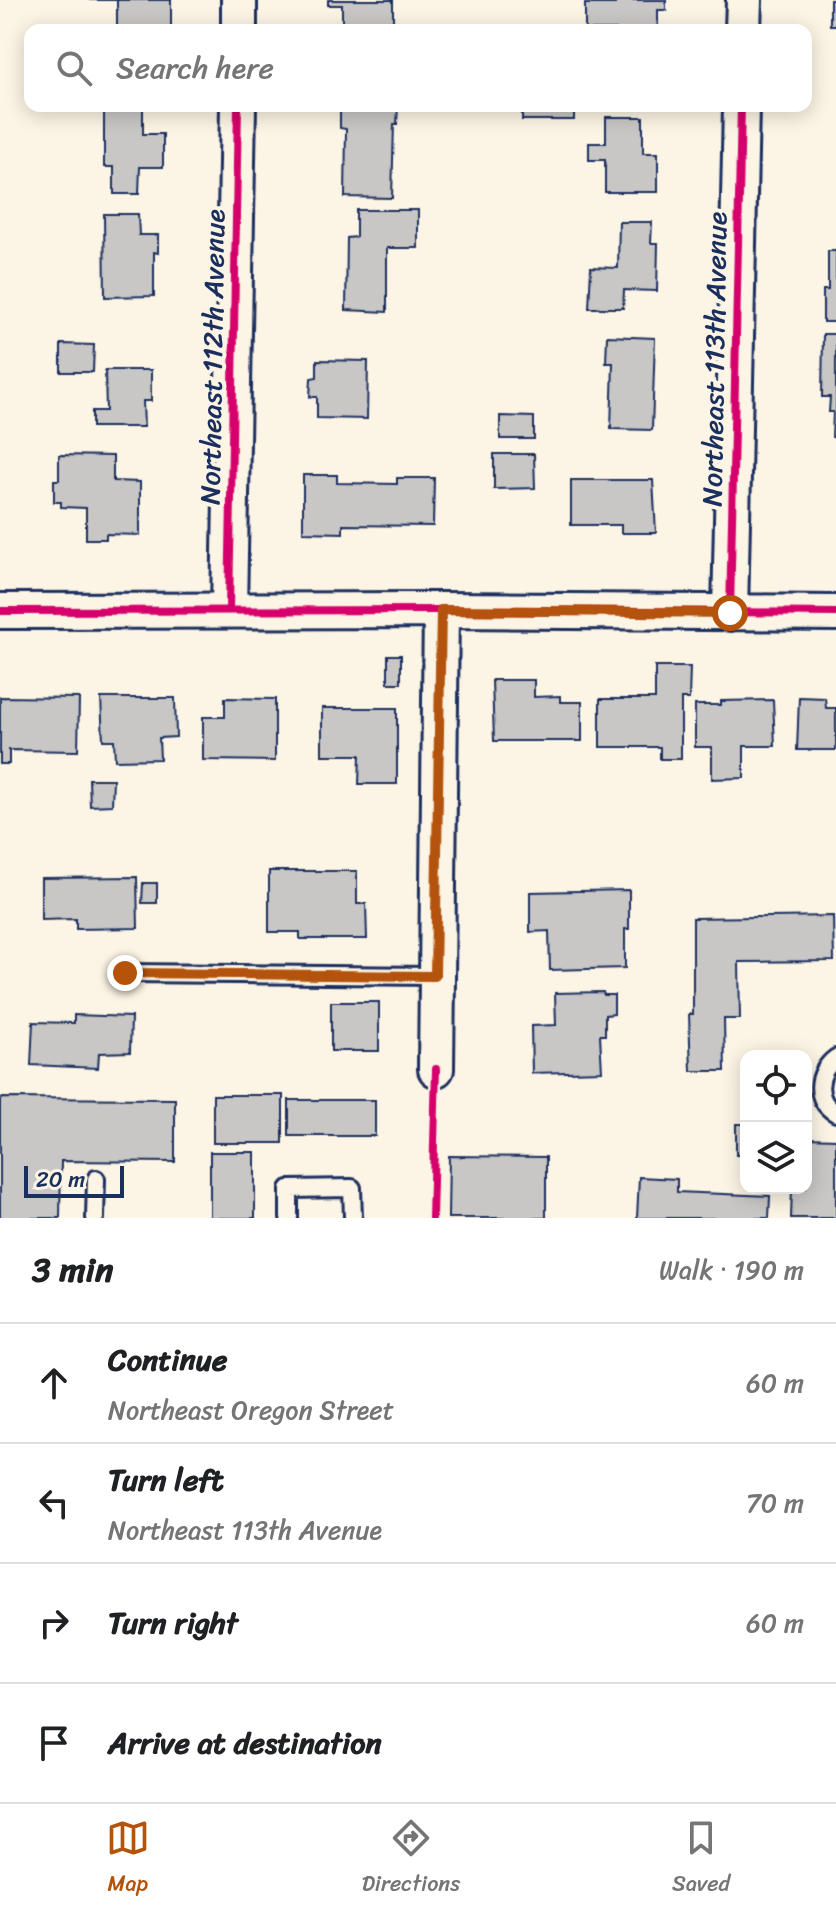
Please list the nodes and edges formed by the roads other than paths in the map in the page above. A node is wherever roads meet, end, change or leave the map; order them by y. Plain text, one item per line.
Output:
1 (239, 0) edge
2 (744, 0) edge
3 (239, 24) edge
4 (743, 24) edge
5 (238, 112) edge
6 (741, 112) edge
7 (229, 610) junction
8 (441, 610) junction
9 (0, 611) edge
10 (730, 613) junction
11 (836, 613) edge
12 (125, 973) dead end
13 (435, 976) junction
14 (836, 1058) edge
15 (436, 1069) dead end
16 (836, 1113) edge
17 (96, 1179) dead end
18 (95, 1218) edge
19 (289, 1218) edge
20 (353, 1218) edge

1 - 3 street
2 - 4 street
5 - 7 street, Northeast 112th Avenue
6 - 10 street, Northeast 113th Avenue
7 - 8 street
7 - 9 street
8 - 10 street
8 - 13 street
10 - 11 street
12 - 13 lane
13 - 15 street
14 - 16 lane
17 - 18 lane
19 - 20 lane

